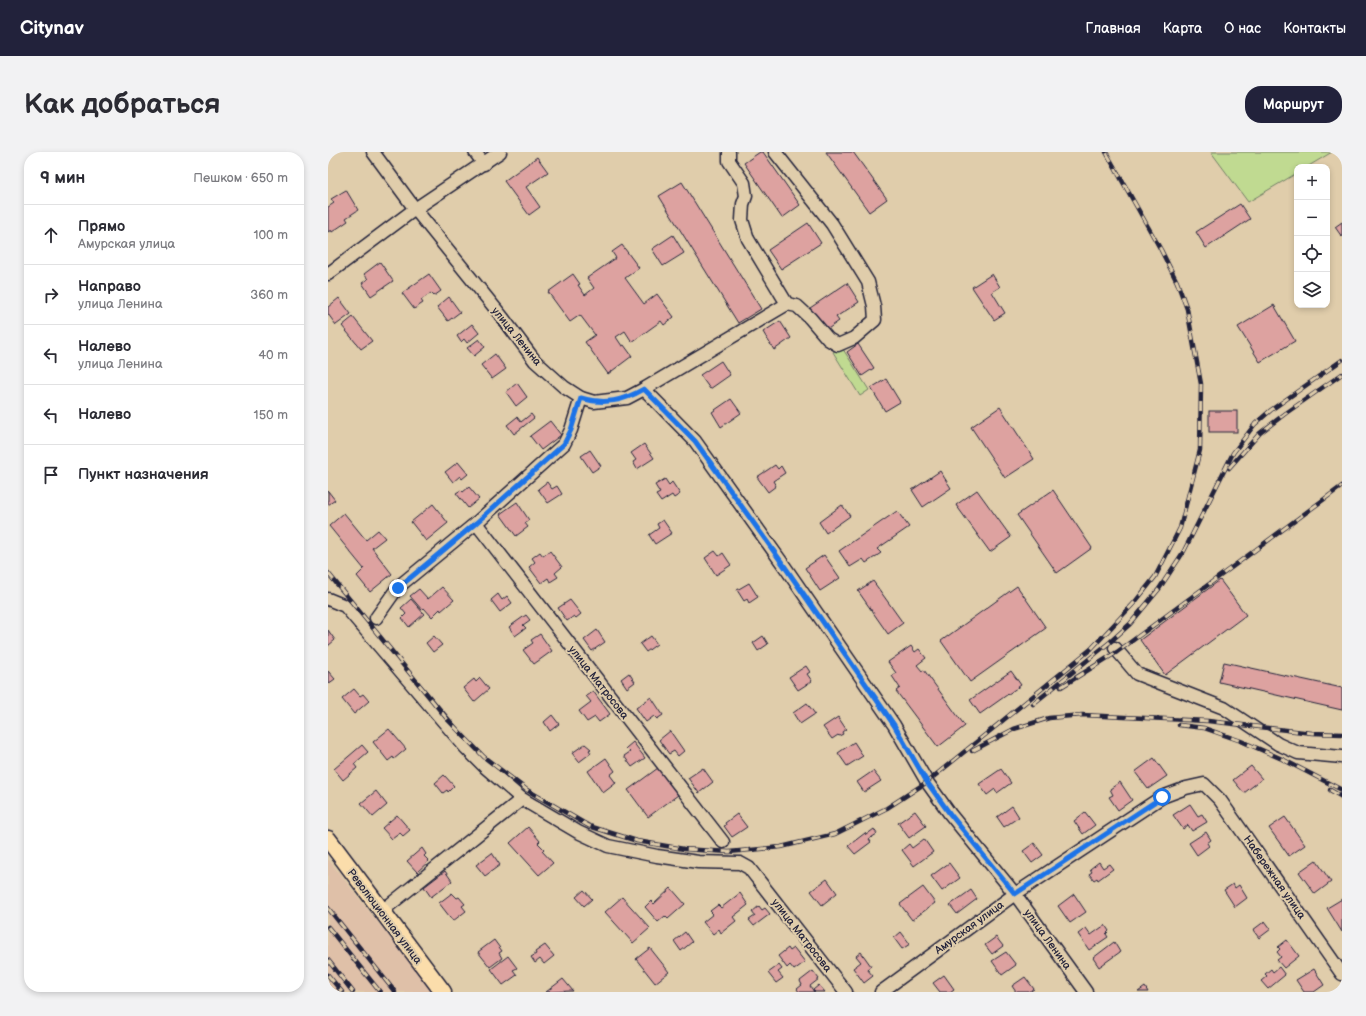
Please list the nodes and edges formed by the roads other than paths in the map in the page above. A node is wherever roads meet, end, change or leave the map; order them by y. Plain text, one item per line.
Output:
1 (373, 152) edge
2 (475, 152) edge
3 (500, 152) edge
4 (729, 152) edge
5 (775, 152) edge
6 (484, 164) junction
7 (415, 209) junction
8 (328, 274) edge
9 (787, 304) junction
10 (644, 389) junction
11 (581, 398) junction
12 (476, 523) junction
13 (328, 599) edge
14 (376, 618) dead end
15 (1115, 648) dead end
16 (1342, 757) edge
17 (1204, 784) joint
18 (522, 799) junction
19 (328, 839) edge
20 (723, 842) dead end
21 (1015, 894) junction
22 (382, 912) junction
23 (1342, 974) edge
24 (443, 992) edge
25 (846, 992) edge
26 (881, 992) edge
27 (1086, 992) edge

1 - 7 street, улица Ленина
2 - 6 street
3 - 6 street
4 - 9 street
5 - 9 street
6 - 7 street
7 - 8 street
7 - 11 street, улица Ленина
9 - 10 street
10 - 11 street, улица Ленина
10 - 21 street, улица Ленина
11 - 12 street
12 - 14 street
12 - 20 street, улица Матросова
13 - 18 street
15 - 16 street
17 - 21 street, Амурская улица
17 - 23 street, Набережная улица
18 - 22 street
18 - 25 street, улица Матросова
19 - 22 main road, Революционная улица
21 - 26 street, Амурская улица
21 - 27 street, улица Ленина
22 - 24 main road, Революционная улица

